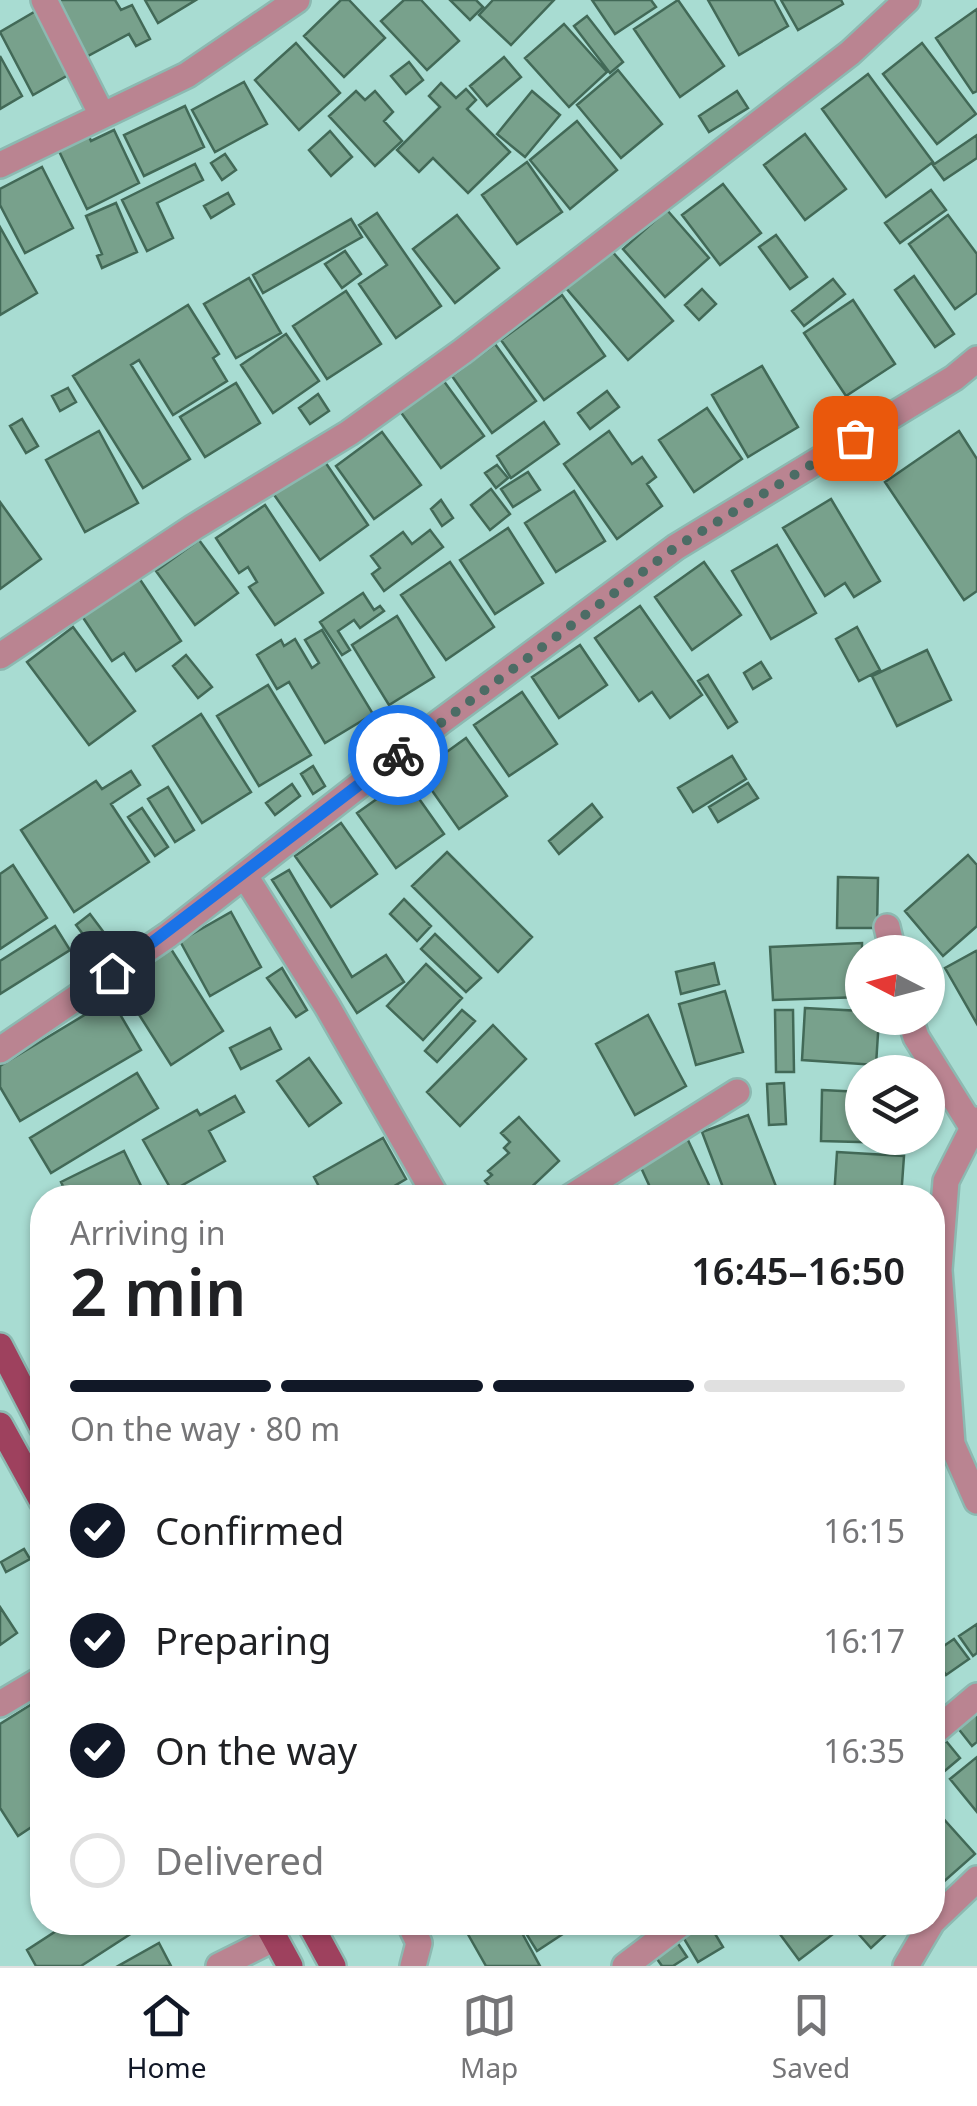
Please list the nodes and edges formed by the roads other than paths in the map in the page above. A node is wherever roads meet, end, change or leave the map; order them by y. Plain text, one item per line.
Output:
1 (44, 0) edge
2 (297, 0) edge
3 (907, 0) edge
4 (102, 115) junction
5 (0, 165) edge
6 (977, 360) edge
7 (0, 656) edge
8 (245, 876) junction
9 (916, 1035) edge
10 (0, 1050) edge
11 (737, 1092) dead end
12 (974, 1122) edge
13 (429, 1185) edge
14 (590, 1185) edge
15 (945, 1195) edge
16 (0, 1346) edge
17 (945, 1350) edge
18 (30, 1403) edge
19 (0, 1425) edge
20 (30, 1479) edge
21 (977, 1501) edge
22 (30, 1686) edge
23 (977, 1696) edge
24 (0, 1704) edge
25 (945, 1723) edge
26 (977, 1879) edge
27 (945, 1910) edge
28 (263, 1935) edge
29 (273, 1935) edge
30 (316, 1935) edge
31 (415, 1935) edge
32 (666, 1935) edge
33 (924, 1935) edge
34 (219, 1966) edge
35 (290, 1966) edge
36 (332, 1966) edge
37 (413, 1966) edge
38 (625, 1966) edge
39 (906, 1966) edge

1 - 4 street
2 - 4 street
3 - 7 street
4 - 5 street
6 - 8 street
8 - 10 street
8 - 13 street
9 - 12 street
11 - 14 street
12 - 15 street
16 - 18 main road
17 - 21 street
19 - 20 main road
22 - 24 street
23 - 25 street
26 - 27 street
28 - 34 street
29 - 35 main road
30 - 36 main road
31 - 37 street
32 - 38 street
33 - 39 street

